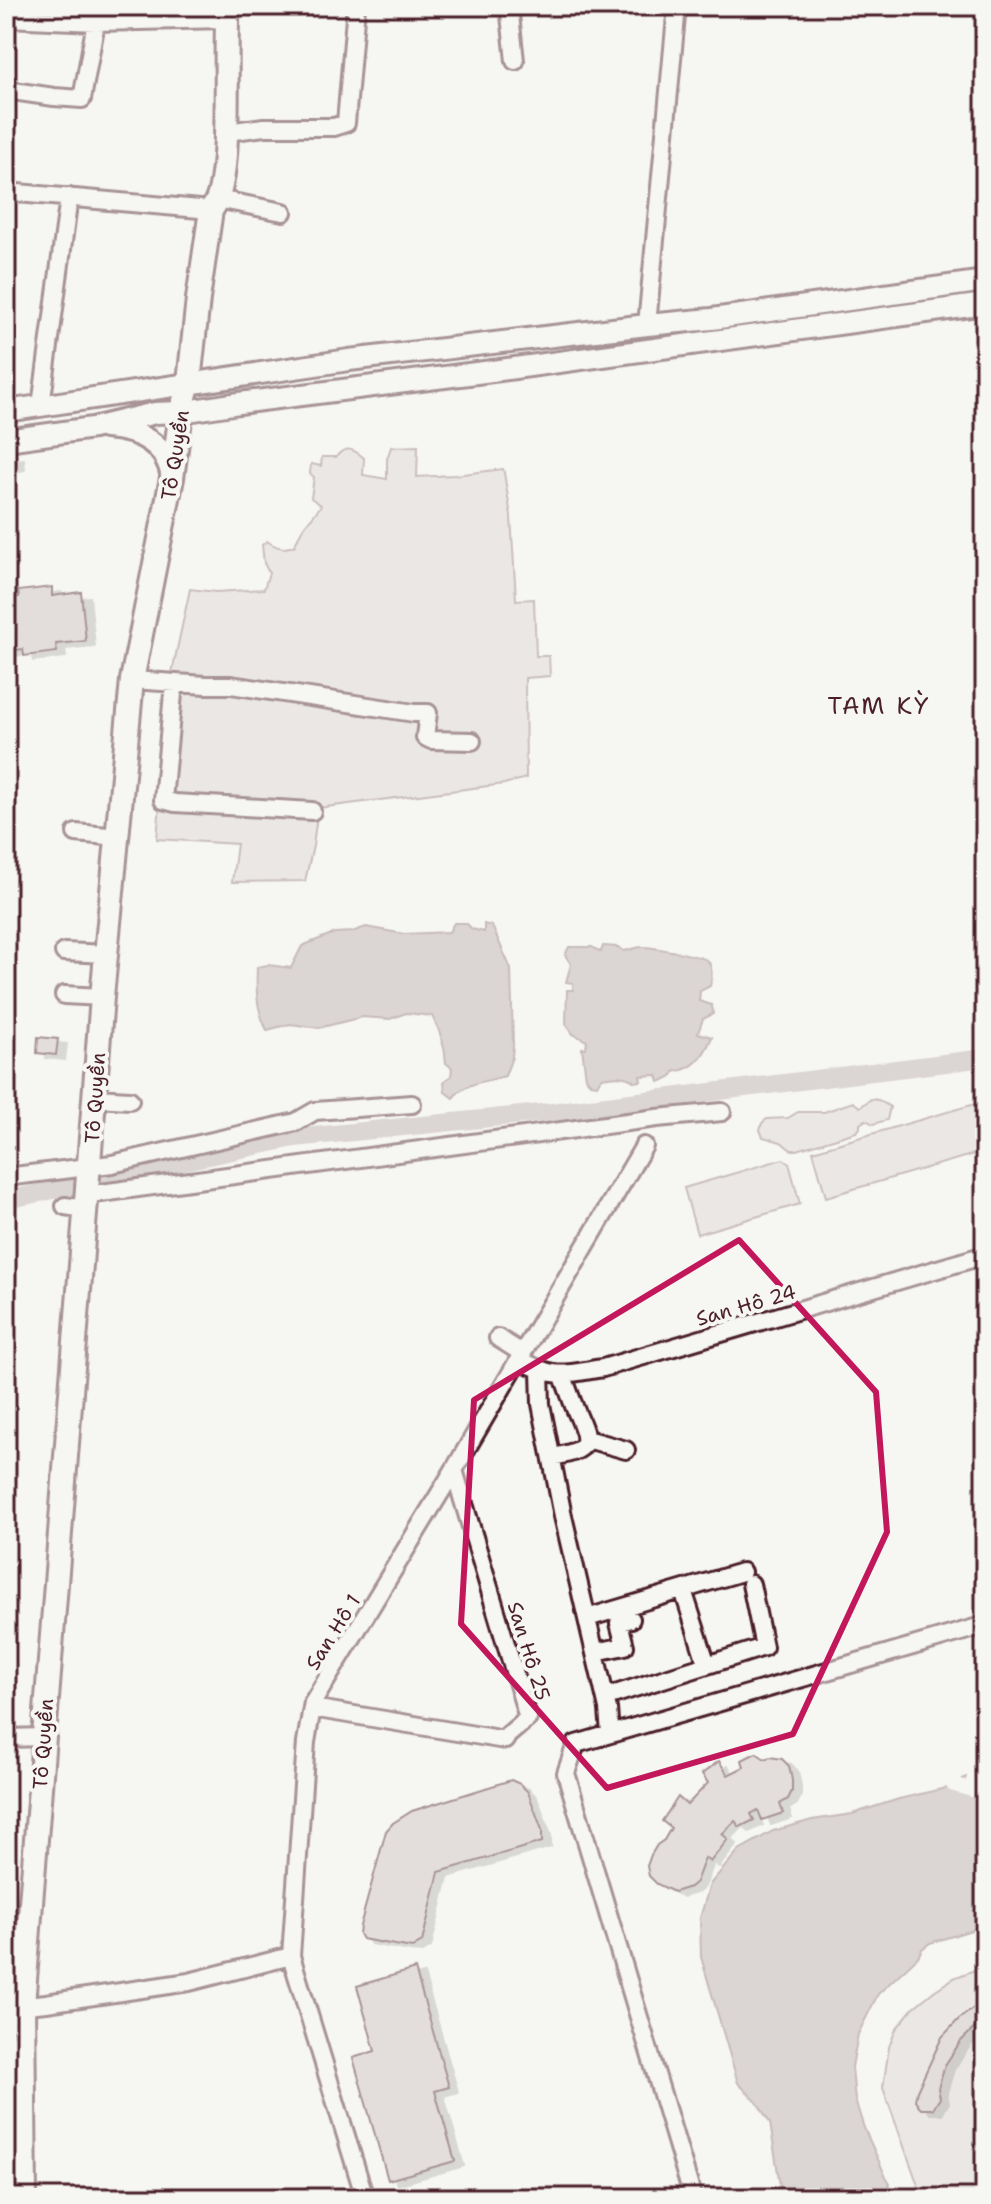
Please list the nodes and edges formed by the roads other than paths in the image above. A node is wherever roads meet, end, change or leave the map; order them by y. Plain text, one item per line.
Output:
1 (356, 6) edge
2 (509, 6) edge
3 (677, 6) edge
4 (227, 12) edge
5 (93, 16) edge
6 (6, 18) edge
7 (515, 61) dead end
8 (6, 90) edge
9 (227, 132) junction
10 (6, 192) edge
11 (69, 197) junction
12 (214, 205) junction
13 (283, 212) dead end
14 (985, 281) edge
15 (985, 304) edge
16 (647, 325) junction
17 (646, 350) junction
18 (189, 382) junction
19 (41, 406) junction
20 (6, 411) edge
21 (181, 412) junction
22 (93, 428) junction
23 (46, 434) junction
24 (6, 440) edge
25 (172, 478) junction
26 (132, 680) junction
27 (174, 683) junction
28 (472, 741) dead end
29 (312, 811) dead end
30 (76, 833) dead end
31 (118, 837) junction
32 (64, 952) dead end
33 (107, 954) junction
34 (64, 995) dead end
35 (102, 997) junction
36 (95, 1098) junction
37 (130, 1100) dead end
38 (412, 1104) dead end
39 (722, 1112) dead end
40 (644, 1146) dead end
41 (89, 1166) junction
42 (6, 1177) edge
43 (79, 1204) junction
44 (985, 1255) edge
45 (498, 1338) dead end
46 (521, 1356) junction
47 (540, 1371) junction
48 (562, 1374) junction
49 (587, 1439) junction
50 (626, 1450) dead end
51 (552, 1457) junction
52 (454, 1470) junction
53 (683, 1590) junction
54 (587, 1618) junction
55 (631, 1619) dead end
56 (985, 1625) edge
57 (595, 1652) junction
58 (707, 1665) junction
59 (606, 1697) junction
60 (312, 1708) junction
61 (610, 1734) junction
62 (44, 1737) junction
63 (6, 1738) edge
64 (291, 1956) junction
65 (14, 2006) edge
66 (25, 2198) edge
67 (365, 2198) edge
68 (693, 2198) edge

1 - 9 street
2 - 7 street
3 - 16 street
4 - 5 street
4 - 9 main road, Tô Quyền
5 - 6 street
5 - 8 street
9 - 12 main road, Tô Quyền
10 - 11 street
11 - 12 street
11 - 19 street
12 - 13 street
12 - 18 main road, Tô Quyền
14 - 16 street
15 - 17 street
16 - 17 street
16 - 18 street
17 - 21 street
18 - 19 street
18 - 21 main road, Tô Quyền
19 - 20 street
19 - 23 street
21 - 22 street
21 - 25 main road, Tô Quyền
22 - 23 street
22 - 25 street
23 - 24 street
25 - 26 main road, Tô Quyền
26 - 27 street
26 - 31 main road, Tô Quyền
27 - 28 street
27 - 29 street
30 - 31 street
31 - 33 main road, Tô Quyền
32 - 33 street
33 - 35 main road, Tô Quyền
34 - 35 street
35 - 36 main road, Tô Quyền
36 - 37 street
36 - 41 main road, Tô Quyền
38 - 41 street
39 - 43 street
40 - 46 street, San Hô 1
41 - 42 street
41 - 43 main road, Tô Quyền
43 - 62 main road, Tô Quyền
44 - 48 street, San Hô 24
45 - 46 street, San Hô 24
46 - 47 street, San Hô 24
46 - 52 street, San Hô 1
47 - 48 street, San Hô 24
47 - 51 street
48 - 49 street
49 - 50 street
49 - 51 street
51 - 54 street
52 - 60 street, San Hô 1
52 - 60 street, San Hô 25
53 - 54 street
53 - 58 street
53 - 58 street
54 - 57 street
55 - 57 street
56 - 61 street
57 - 59 street
58 - 59 street
59 - 61 street
60 - 64 street, San Hô 1
61 - 68 street
62 - 63 street
62 - 65 main road, Tô Quyền
64 - 65 street
64 - 67 street, San Hô 1
65 - 66 main road, Tô Quyền

